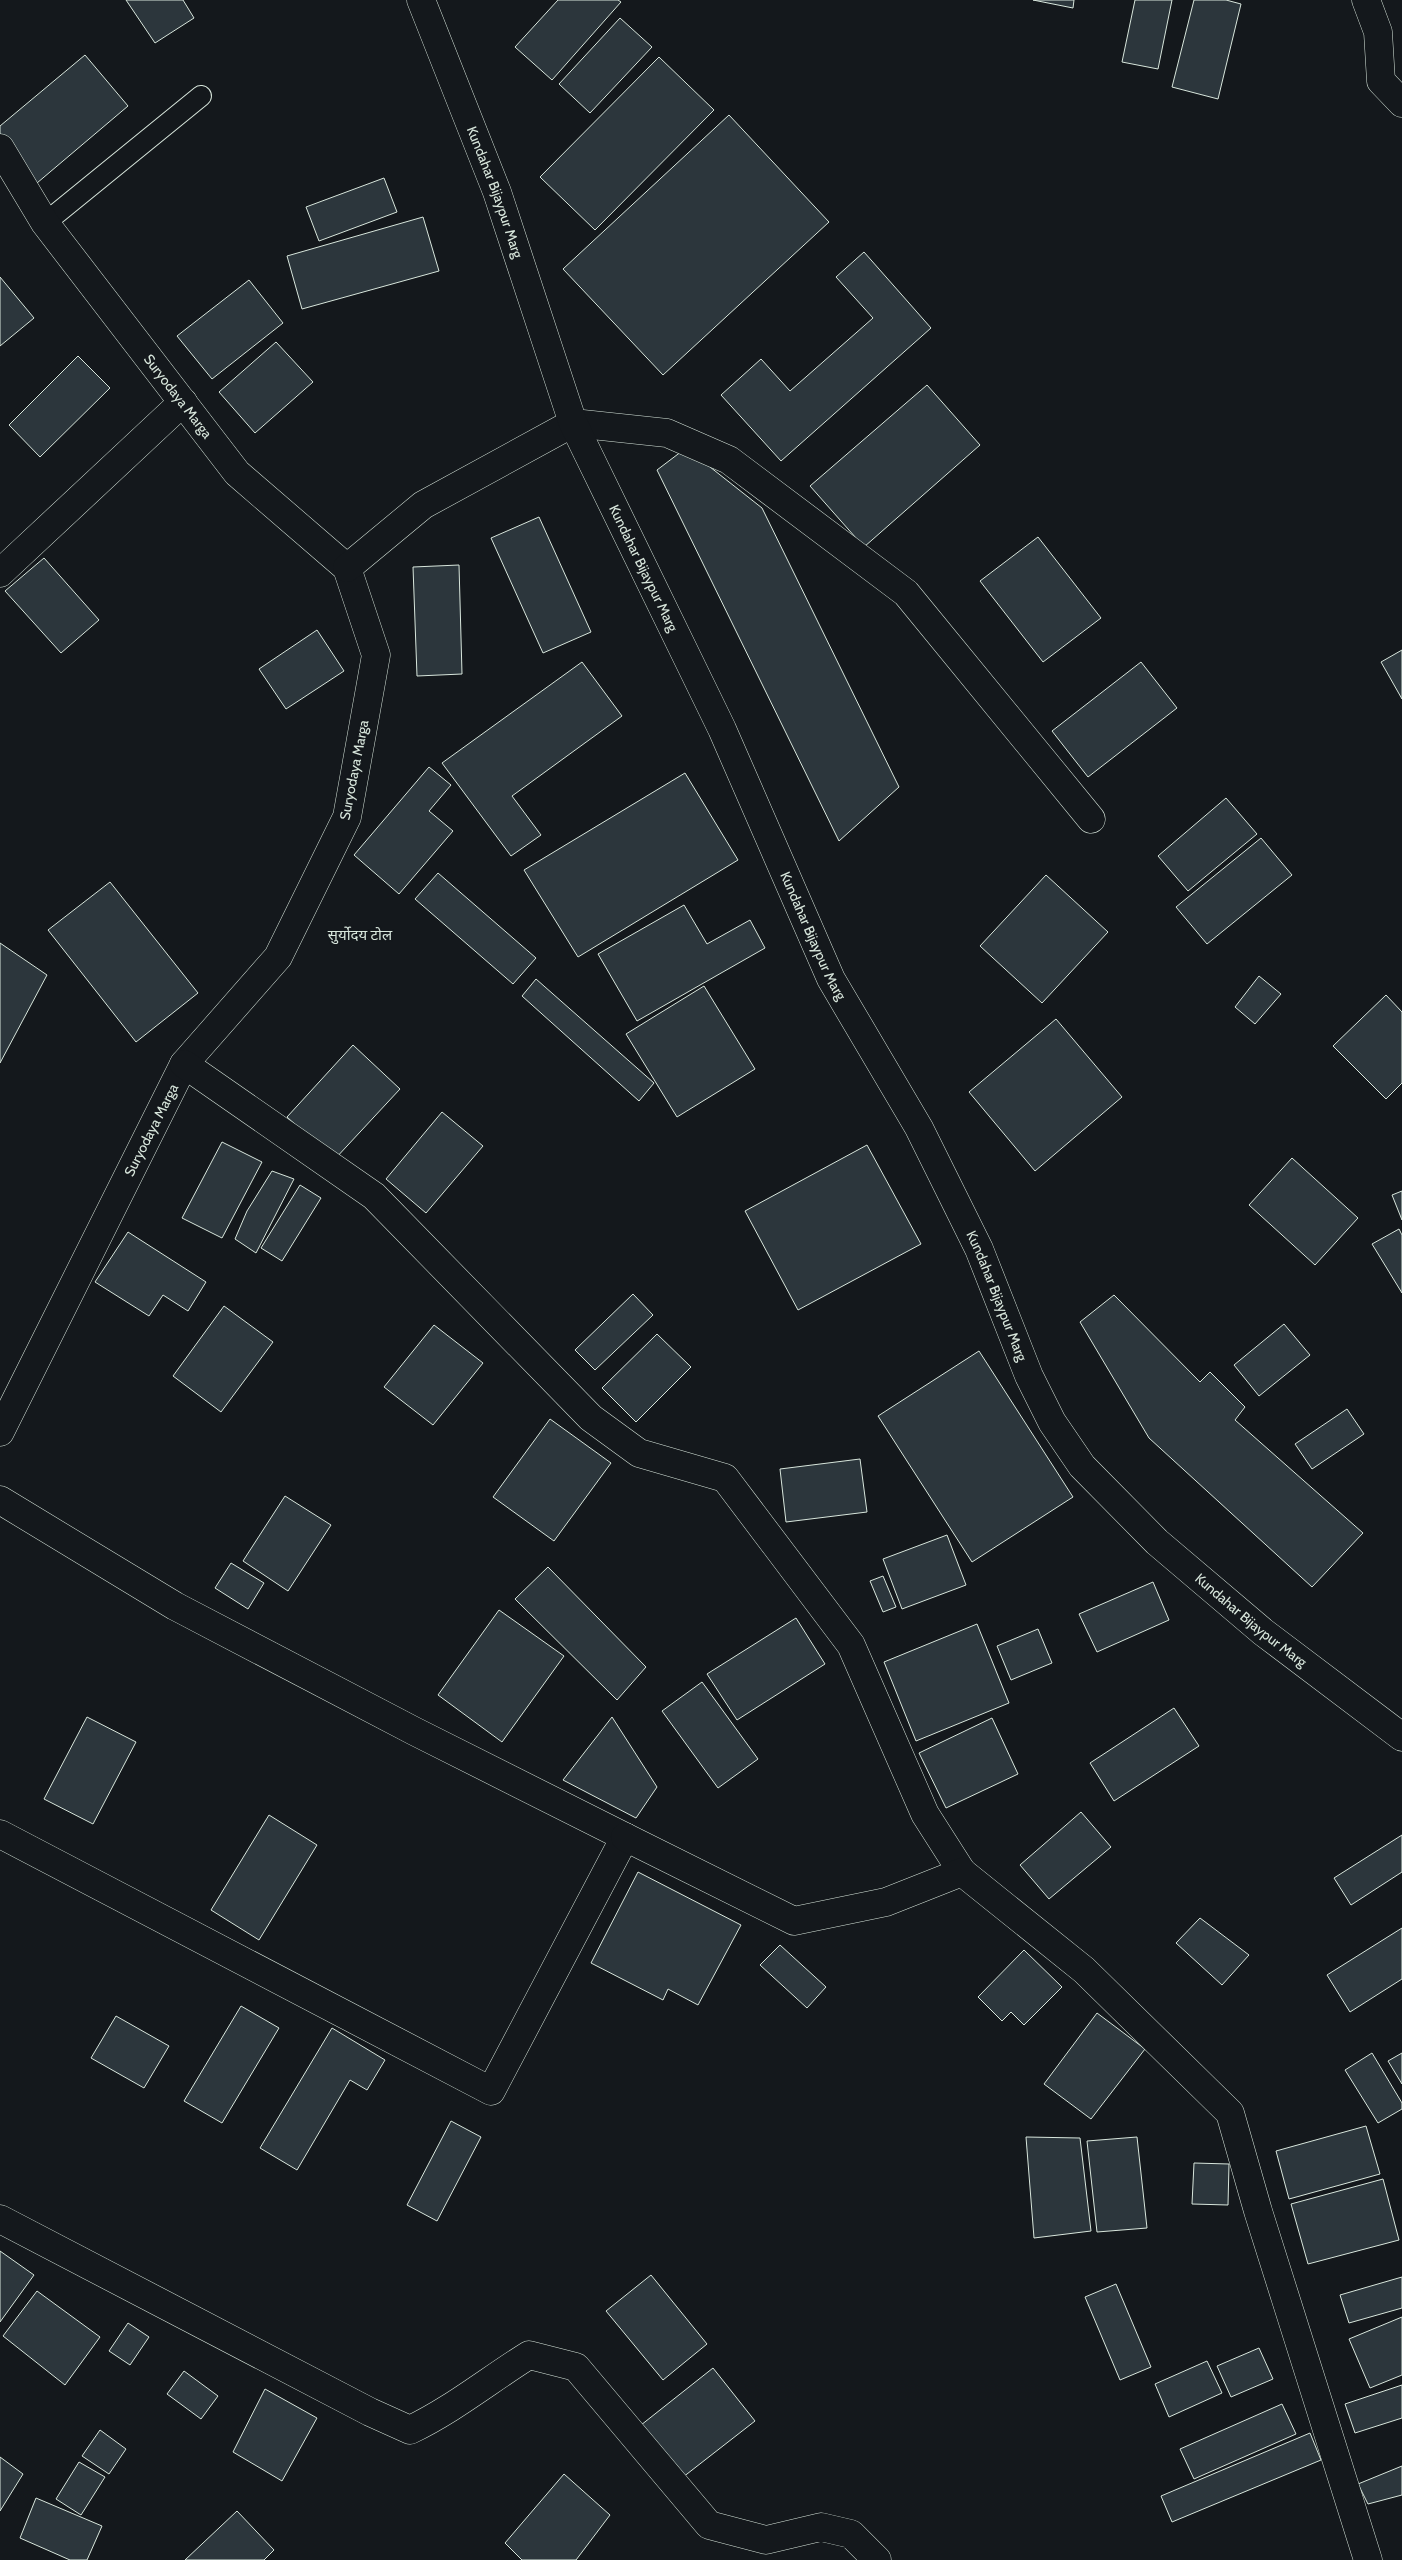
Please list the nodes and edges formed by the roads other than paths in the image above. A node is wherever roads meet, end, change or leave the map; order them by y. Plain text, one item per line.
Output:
1 (421, 0) edge
2 (1366, 0) edge
3 (201, 96) dead end
4 (1402, 103) edge
5 (0, 148) edge
6 (45, 223) junction
7 (183, 402) junction
8 (573, 423) junction
9 (347, 568) junction
10 (0, 573) edge
11 (1091, 818) dead end
12 (184, 1064) junction
13 (0, 1432) edge
14 (0, 1500) edge
15 (1402, 1737) edge
16 (0, 1834) edge
17 (625, 1837) junction
18 (962, 1872) junction
19 (0, 2219) edge
20 (877, 2560) edge
21 (1368, 2560) edge

1 - 8 street, Kundahar Bijaypur Marg
2 - 4 street
3 - 6 lane
5 - 6 street, Suryodaya Marga
6 - 7 street, Suryodaya Marga
7 - 9 street, Suryodaya Marga
7 - 10 street
8 - 9 street
8 - 11 street
8 - 15 street, Kundahar Bijaypur Marg
9 - 12 street, Suryodaya Marga
12 - 13 street, Suryodaya Marga
12 - 18 street
14 - 17 street
16 - 17 street
17 - 18 street
18 - 21 street
19 - 20 street

